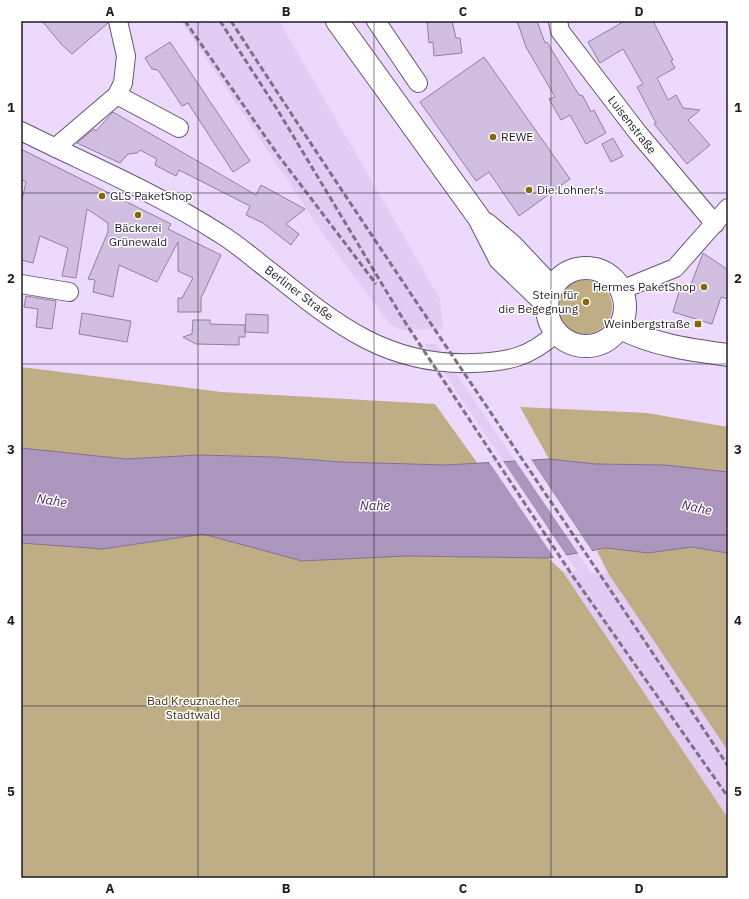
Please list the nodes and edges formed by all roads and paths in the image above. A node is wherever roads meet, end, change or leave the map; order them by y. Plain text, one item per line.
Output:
1 (118, 21) edge
2 (337, 21) edge
3 (376, 21) edge
4 (558, 21) edge
5 (418, 83) dead end
6 (117, 95) junction
7 (179, 128) dead end
8 (21, 131) edge
9 (55, 148) junction
10 (728, 208) edge
11 (715, 224) junction
12 (21, 284) edge
13 (621, 290) junction
14 (68, 292) dead end
15 (550, 294) junction
16 (619, 327) junction
17 (556, 333) junction
18 (728, 355) edge

1 - 6 street
2 - 15 main road
3 - 5 street
4 - 11 street, Luisenstraße
6 - 7 street
6 - 9 street
8 - 9 street, Berliner Straße
9 - 17 street, Berliner Straße
10 - 11 street
11 - 13 street
12 - 14 street
13 - 15 main road
13 - 16 main road
15 - 17 main road
16 - 17 main road
16 - 18 main road

